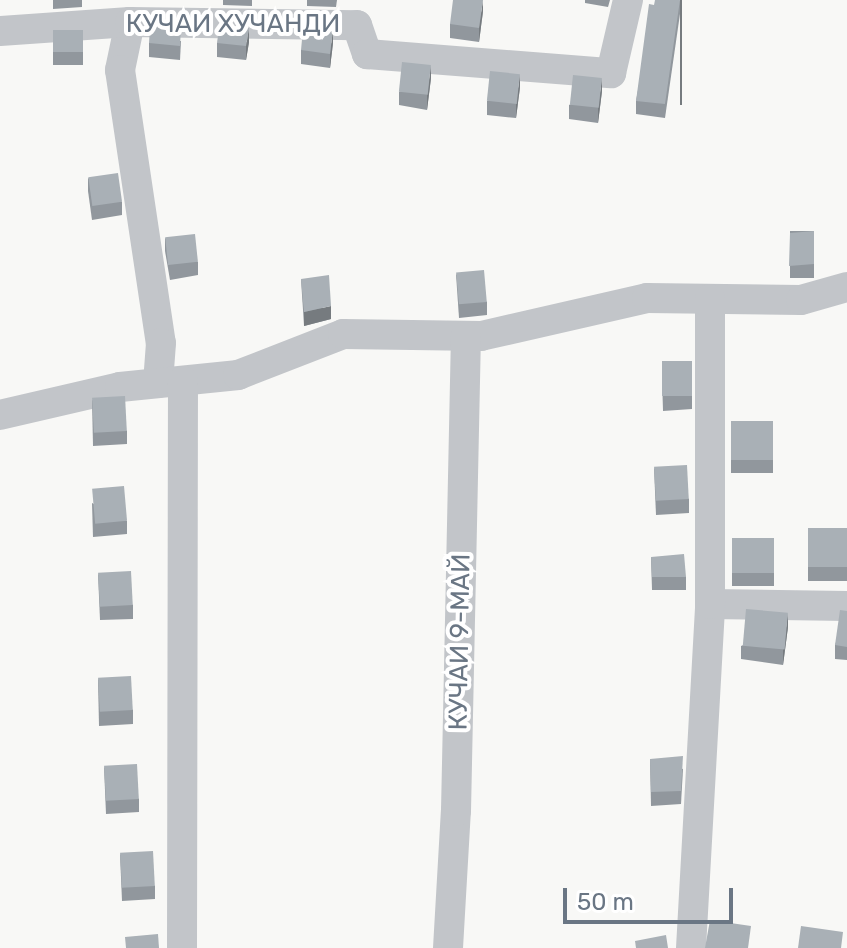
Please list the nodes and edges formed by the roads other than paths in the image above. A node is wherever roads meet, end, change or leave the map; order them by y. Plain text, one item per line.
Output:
1 (628, 0) edge
2 (130, 22) junction
3 (0, 31) edge
4 (847, 287) edge
5 (710, 299) junction
6 (466, 336) junction
7 (171, 382) junction
8 (0, 415) edge
9 (710, 604) junction
10 (847, 606) edge
11 (182, 948) edge
12 (448, 948) edge
13 (691, 948) edge

1 - 2 street, КУЧАИ ХУЧАНДИ
2 - 3 street, КУЧАИ ХУЧАНДИ
2 - 7 street
4 - 5 street
5 - 6 street
5 - 9 street
6 - 7 street
6 - 12 street, КУЧАИ 9-МАЙ
7 - 8 street
7 - 11 street
9 - 10 street
9 - 13 street

